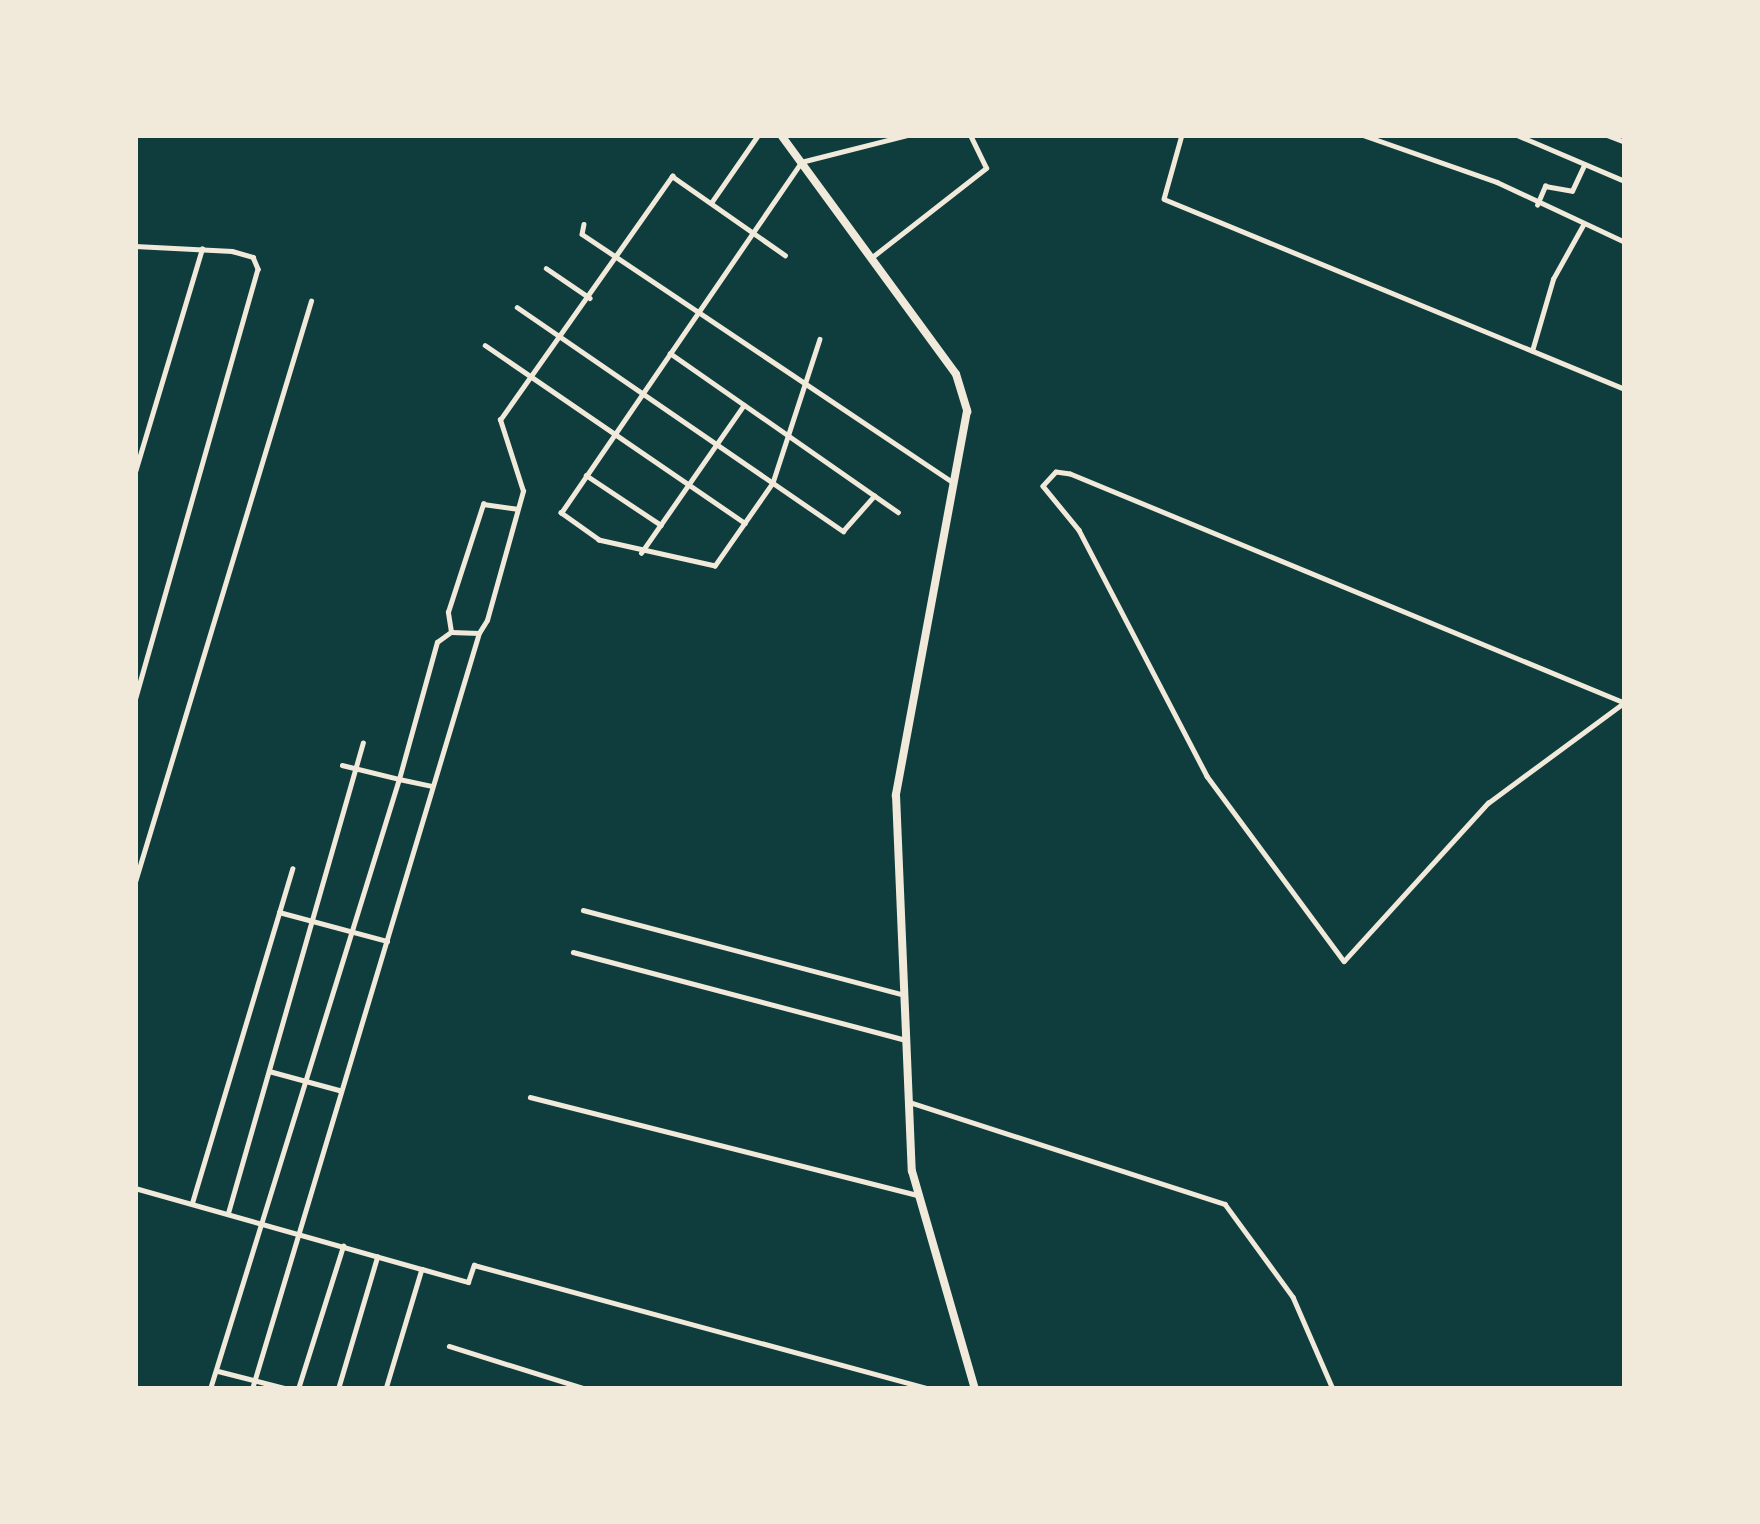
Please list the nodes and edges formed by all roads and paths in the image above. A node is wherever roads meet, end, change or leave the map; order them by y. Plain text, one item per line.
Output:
1 (758, 135) edge
2 (782, 135) edge
3 (908, 135) edge
4 (970, 135) edge
5 (1182, 135) edge
6 (1363, 135) edge
7 (1517, 135) edge
8 (1607, 135) edge
9 (1625, 142) edge
10 (801, 162) junction
11 (1584, 163) junction
12 (1625, 181) edge
13 (711, 203) junction
14 (1537, 205) junction
15 (584, 224) dead end
16 (1583, 225) junction
17 (753, 232) junction
18 (1625, 242) edge
19 (135, 246) edge
20 (202, 249) junction
21 (785, 254) dead end
22 (617, 258) junction
23 (871, 258) junction
24 (546, 268) dead end
25 (590, 298) junction
26 (310, 301) dead end
27 (517, 308) dead end
28 (698, 312) junction
29 (560, 337) junction
30 (820, 339) dead end
31 (485, 346) dead end
32 (1532, 351) junction
33 (670, 353) junction
34 (532, 378) junction
35 (809, 388) junction
36 (1625, 389) edge
37 (642, 394) junction
38 (744, 405) junction
39 (614, 434) junction
40 (790, 440) junction
41 (717, 445) junction
42 (135, 472) edge
43 (586, 475) junction
44 (773, 483) junction
45 (689, 484) junction
46 (957, 484) junction
47 (874, 496) junction
48 (517, 509) junction
49 (898, 512) dead end
50 (746, 523) junction
51 (661, 525) junction
52 (641, 554) junction
53 (451, 632) junction
54 (479, 633) junction
55 (135, 702) edge
56 (1624, 702) edge
57 (363, 743) dead end
58 (342, 765) dead end
59 (356, 769) junction
60 (399, 779) junction
61 (432, 787) junction
62 (292, 869) dead end
63 (135, 882) edge
64 (583, 910) dead end
65 (279, 912) junction
66 (312, 920) junction
67 (354, 932) junction
68 (387, 941) junction
69 (573, 952) dead end
70 (904, 995) junction
71 (907, 1040) junction
72 (269, 1071) junction
73 (310, 1082) junction
74 (339, 1090) junction
75 (530, 1097) dead end
76 (909, 1102) junction
77 (136, 1191) edge
78 (918, 1195) junction
79 (192, 1203) junction
80 (228, 1214) junction
81 (266, 1224) junction
82 (296, 1232) junction
83 (343, 1246) junction
84 (377, 1257) junction
85 (422, 1268) junction
86 (449, 1346) dead end
87 (216, 1370) junction
88 (255, 1381) junction
89 (211, 1389) edge
90 (252, 1389) edge
91 (288, 1389) edge
92 (298, 1389) edge
93 (338, 1389) edge
94 (386, 1389) edge
95 (586, 1389) edge
96 (928, 1389) edge
97 (975, 1389) edge
98 (1333, 1389) edge

1 - 13 street
2 - 10 main road
3 - 10 street
4 - 23 street
5 - 32 street
6 - 14 street
7 - 11 street
8 - 9 street
10 - 17 street
10 - 23 main road
11 - 12 street
11 - 14 street
13 - 17 street
13 - 22 street
14 - 16 street
15 - 22 street
16 - 18 street
16 - 32 street
17 - 21 street
17 - 28 street
19 - 20 street
20 - 42 street
20 - 55 street
22 - 25 street
22 - 28 street
23 - 46 main road
24 - 25 street
25 - 29 street
26 - 63 street
27 - 29 street
28 - 33 street
28 - 35 street
29 - 34 street
29 - 37 street
30 - 35 street
31 - 34 street
32 - 36 street
33 - 37 street
33 - 38 street
34 - 39 street
34 - 48 street
35 - 40 street
35 - 46 street
37 - 39 street
37 - 41 street
38 - 40 street
38 - 41 street
39 - 43 street
39 - 45 street
40 - 44 street
40 - 47 street
41 - 44 street
41 - 45 street
43 - 51 street
43 - 52 street
44 - 47 street
44 - 50 street
45 - 50 street
45 - 51 street
46 - 70 main road
47 - 49 street
48 - 53 street
48 - 54 street
50 - 52 street
51 - 52 street
53 - 54 street
53 - 60 street
54 - 61 street
56 - 56 street
57 - 59 street
58 - 59 street
59 - 60 street
59 - 66 street
60 - 61 street
60 - 67 street
61 - 68 street
62 - 65 street
64 - 70 street
65 - 66 street
65 - 79 street
66 - 67 street
66 - 72 street
67 - 68 street
67 - 73 street
68 - 74 street
69 - 71 street
70 - 71 main road
71 - 76 main road
72 - 73 street
72 - 80 street
73 - 74 street
73 - 81 street
74 - 82 street
75 - 78 street
76 - 78 main road
76 - 98 street
77 - 79 street
78 - 97 main road
79 - 80 street
80 - 81 street
81 - 82 street
81 - 87 street
82 - 83 street
82 - 88 street
83 - 84 street
83 - 92 street
84 - 85 street
84 - 93 street
85 - 94 street
85 - 96 street
86 - 95 street
87 - 88 street
87 - 89 street
88 - 90 street
88 - 91 street

